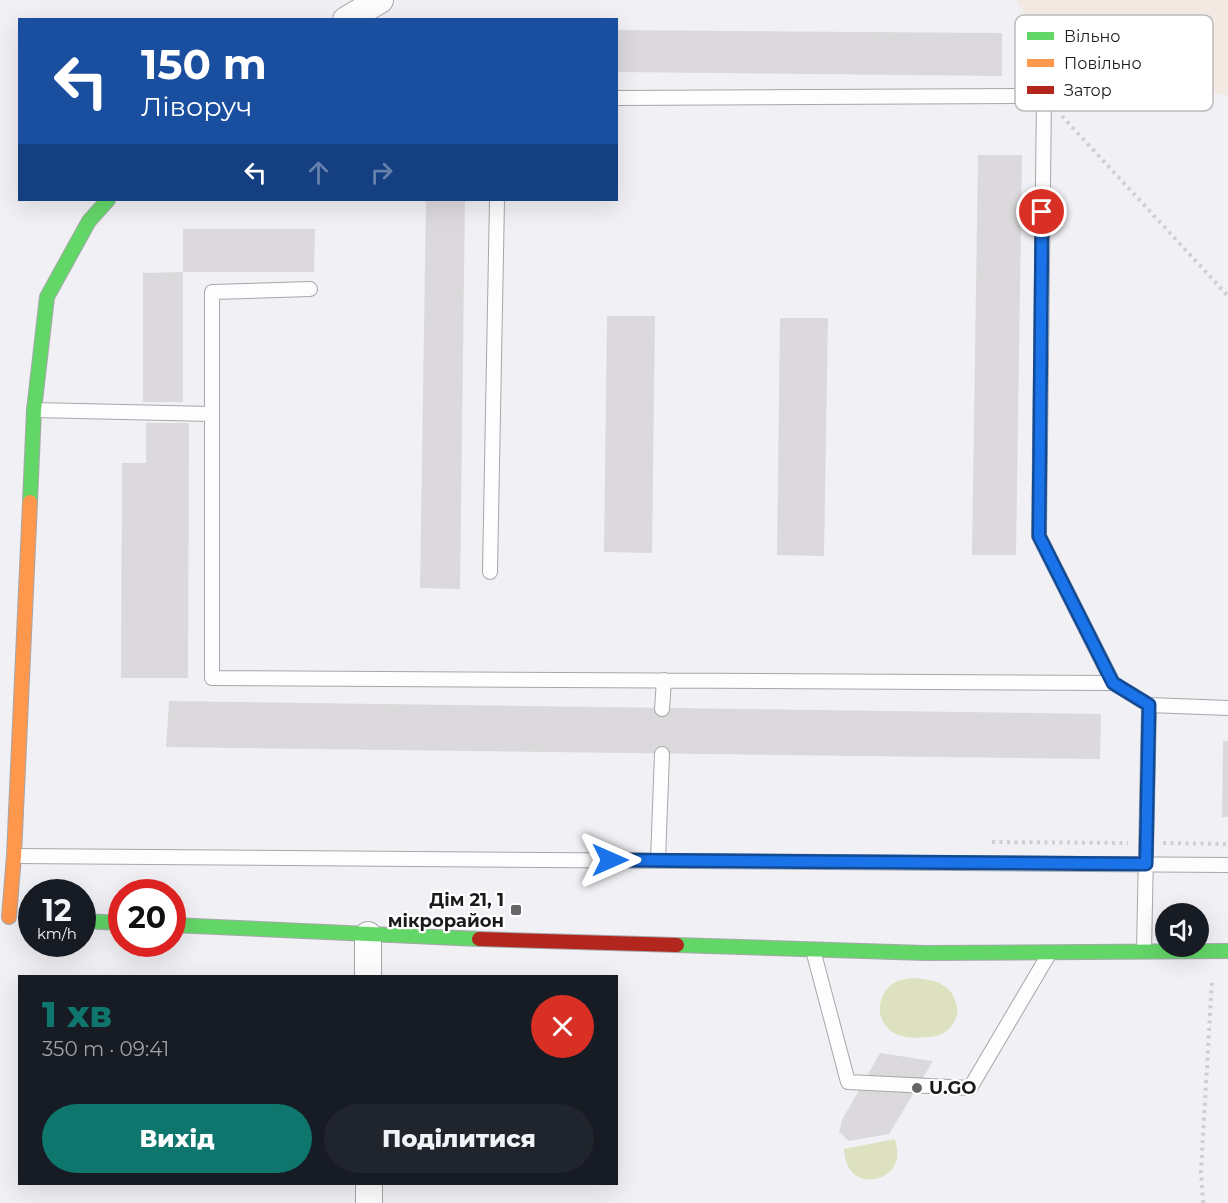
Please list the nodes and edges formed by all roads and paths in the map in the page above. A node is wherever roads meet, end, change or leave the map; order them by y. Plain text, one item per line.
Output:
1 (380, 0) edge
2 (349, 18) edge
3 (1015, 96) edge
4 (618, 98) edge
5 (1044, 111) edge
6 (1058, 111) edge
7 (107, 201) edge
8 (497, 201) edge
9 (310, 288) dead end
10 (1228, 296) edge
11 (34, 410) junction
12 (212, 414) junction
13 (490, 572) dead end
14 (664, 680) junction
15 (1113, 683) junction
16 (1149, 705) junction
17 (1228, 708) edge
18 (662, 709) dead end
19 (662, 754) dead end
20 (14, 856) junction
21 (658, 860) junction
22 (1146, 864) junction
23 (1228, 865) edge
24 (10, 917) edge
25 (186, 926) edge
26 (368, 935) junction
27 (813, 950) junction
28 (1144, 951) junction
29 (1221, 951) edge
30 (1051, 952) junction
31 (368, 975) edge
32 (369, 1185) edge
33 (369, 1203) edge
34 (1203, 1203) edge

1 - 2 street
3 - 4 lane
5 - 15 lane
6 - 10 path
7 - 11 street
8 - 13 lane
9 - 12 lane
11 - 12 lane
11 - 20 street
12 - 14 lane
14 - 15 lane
14 - 18 lane
15 - 16 lane
16 - 17 lane
16 - 22 lane
19 - 21 lane
20 - 21 lane
20 - 24 street
21 - 22 lane
22 - 23 lane
22 - 28 lane
25 - 26 street
26 - 27 street
26 - 31 street
27 - 30 street
27 - 30 lane
28 - 29 street
28 - 30 street
29 - 34 path
32 - 33 street

